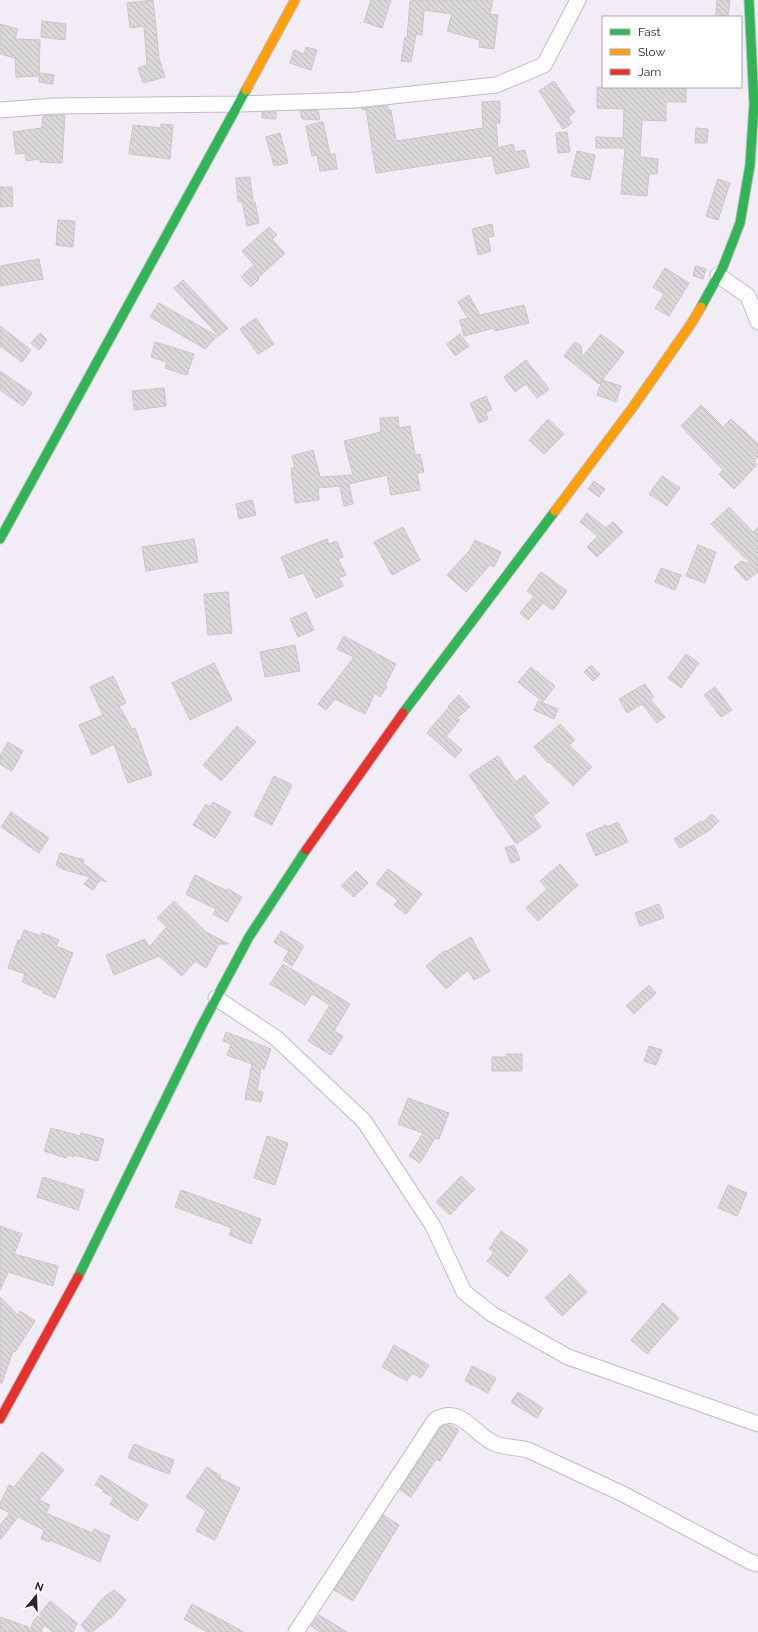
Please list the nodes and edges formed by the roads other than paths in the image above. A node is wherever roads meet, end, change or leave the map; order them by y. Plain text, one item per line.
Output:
1 (295, 0) edge
2 (578, 0) edge
3 (752, 7) edge
4 (755, 80) edge
5 (239, 104) junction
6 (0, 110) edge
7 (718, 275) junction
8 (758, 322) edge
9 (0, 539) edge
10 (216, 998) junction
11 (0, 1419) edge
12 (758, 1424) edge
13 (758, 1564) edge
14 (296, 1632) edge

1 - 5 street
2 - 5 street
3 - 4 street
4 - 7 street
5 - 6 street
5 - 9 street
7 - 8 street
7 - 10 street
10 - 11 street
10 - 12 street
13 - 14 street

